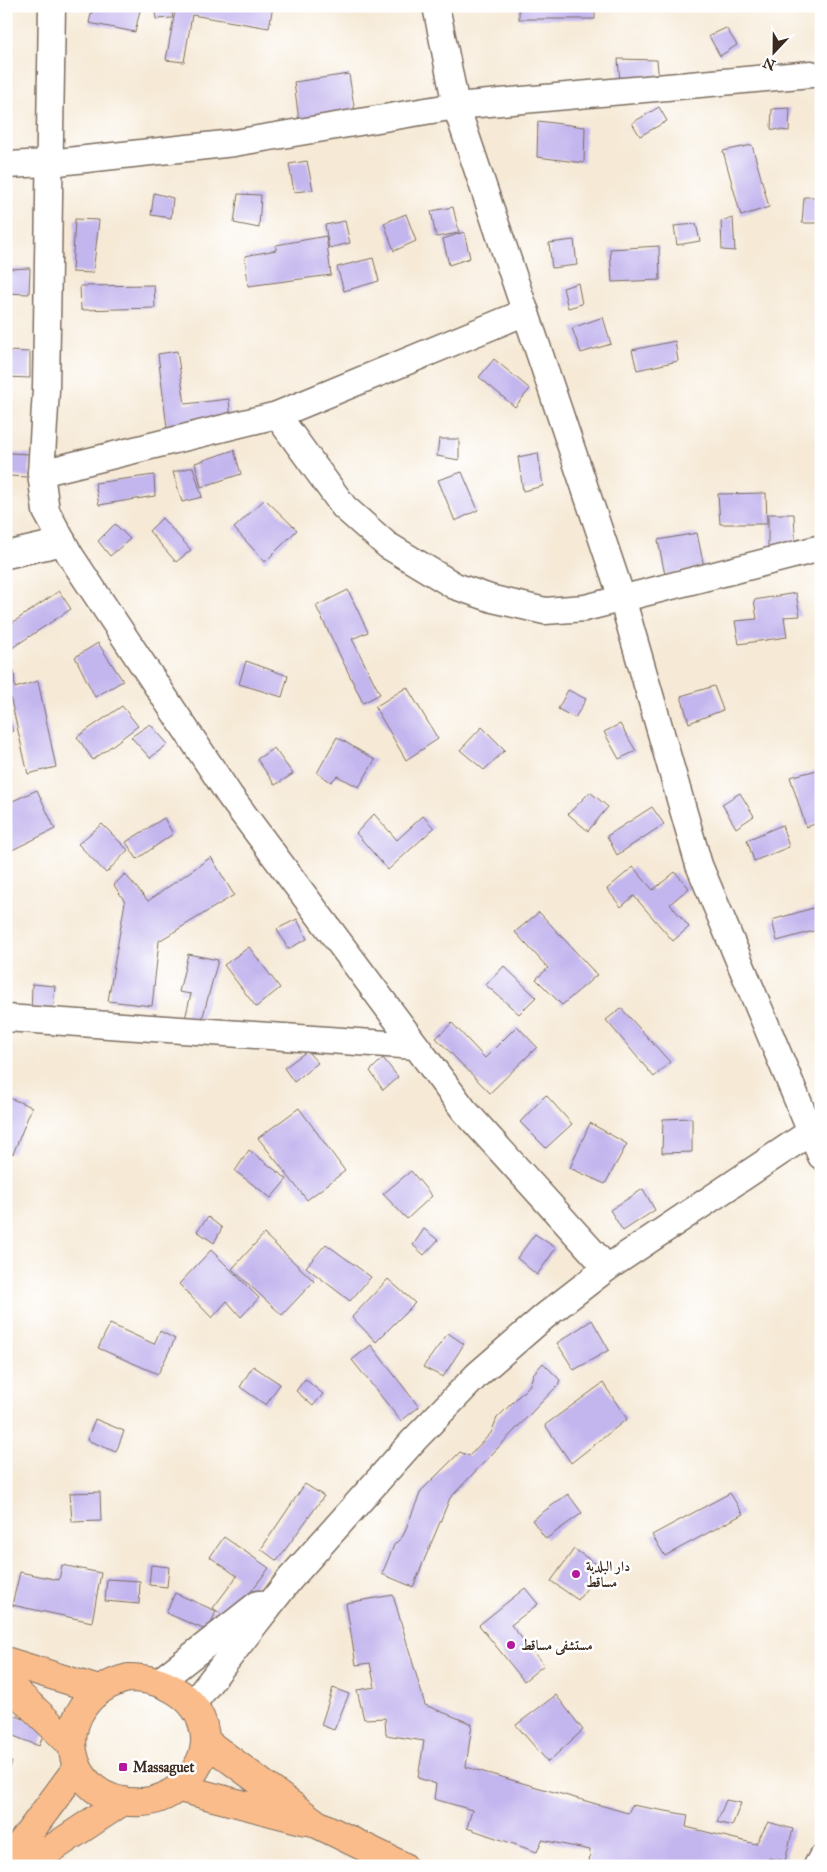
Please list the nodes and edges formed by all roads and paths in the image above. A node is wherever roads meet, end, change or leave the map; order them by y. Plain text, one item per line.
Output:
1 (52, 6) edge
2 (436, 6) edge
3 (811, 74) dead end
4 (456, 106) junction
5 (49, 163) junction
6 (6, 165) edge
7 (526, 312) junction
8 (277, 415) junction
9 (42, 473) junction
10 (63, 542) junction
11 (821, 548) edge
12 (6, 555) edge
13 (622, 598) junction
14 (6, 1018) edge
15 (416, 1046) junction
16 (815, 1129) edge
17 (821, 1156) edge
18 (607, 1268) junction
19 (290, 1579) junction
20 (6, 1661) edge
21 (160, 1681) junction
22 (6, 1682) edge
23 (99, 1690) junction
24 (192, 1705) junction
25 (205, 1741) junction
26 (74, 1756) junction
27 (179, 1788) junction
28 (123, 1801) junction
29 (317, 1824) junction
30 (821, 1859) edge
31 (6, 1864) edge
32 (26, 1866) edge
33 (403, 1866) edge
34 (817, 1866) edge

1 - 5 street
2 - 4 street
3 - 4 street
4 - 5 street
4 - 7 street
5 - 6 street
5 - 9 street
7 - 8 street
7 - 13 street
8 - 9 street
8 - 13 street
9 - 10 street
10 - 12 street
10 - 15 street
11 - 13 street
13 - 16 street
14 - 15 street
15 - 18 street
16 - 17 street
16 - 18 street
18 - 19 street
19 - 21 street
19 - 24 street
20 - 23 highway
21 - 23 highway
21 - 24 highway
22 - 26 highway
23 - 26 highway
24 - 25 highway
25 - 27 highway
25 - 29 highway
26 - 28 highway
26 - 31 highway
27 - 28 highway
27 - 29 highway
28 - 32 highway
29 - 33 highway
30 - 34 street

